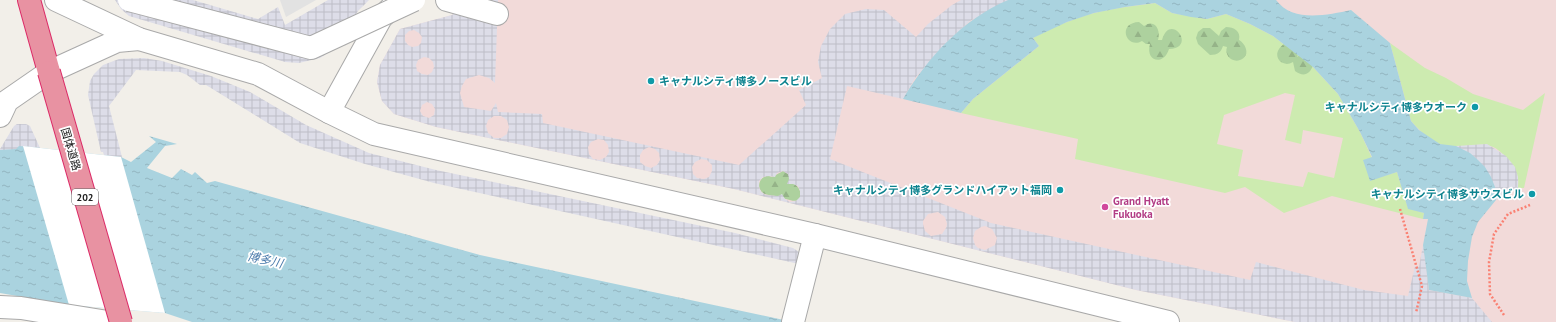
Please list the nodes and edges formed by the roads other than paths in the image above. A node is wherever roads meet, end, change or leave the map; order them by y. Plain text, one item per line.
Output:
1 (29, 0) edge
2 (56, 0) edge
3 (129, 0) edge
4 (400, 0) edge
5 (414, 0) edge
6 (447, 0) edge
7 (497, 14) dead end
8 (139, 40) junction
9 (49, 72) junction
10 (329, 112) junction
11 (0, 116) edge
12 (815, 235) junction
13 (0, 306) edge
14 (793, 321) edge
15 (108, 322) edge
16 (121, 322) edge
17 (1168, 322) edge

1 - 9 highway, 国体道路 / 202
2 - 8 street
3 - 5 street, bridge
4 - 10 street
6 - 7 street
8 - 9 street
8 - 10 street
9 - 11 street
9 - 16 highway, 国体道路 / 202, bridge
10 - 12 street
12 - 14 street
12 - 17 street
13 - 15 street

